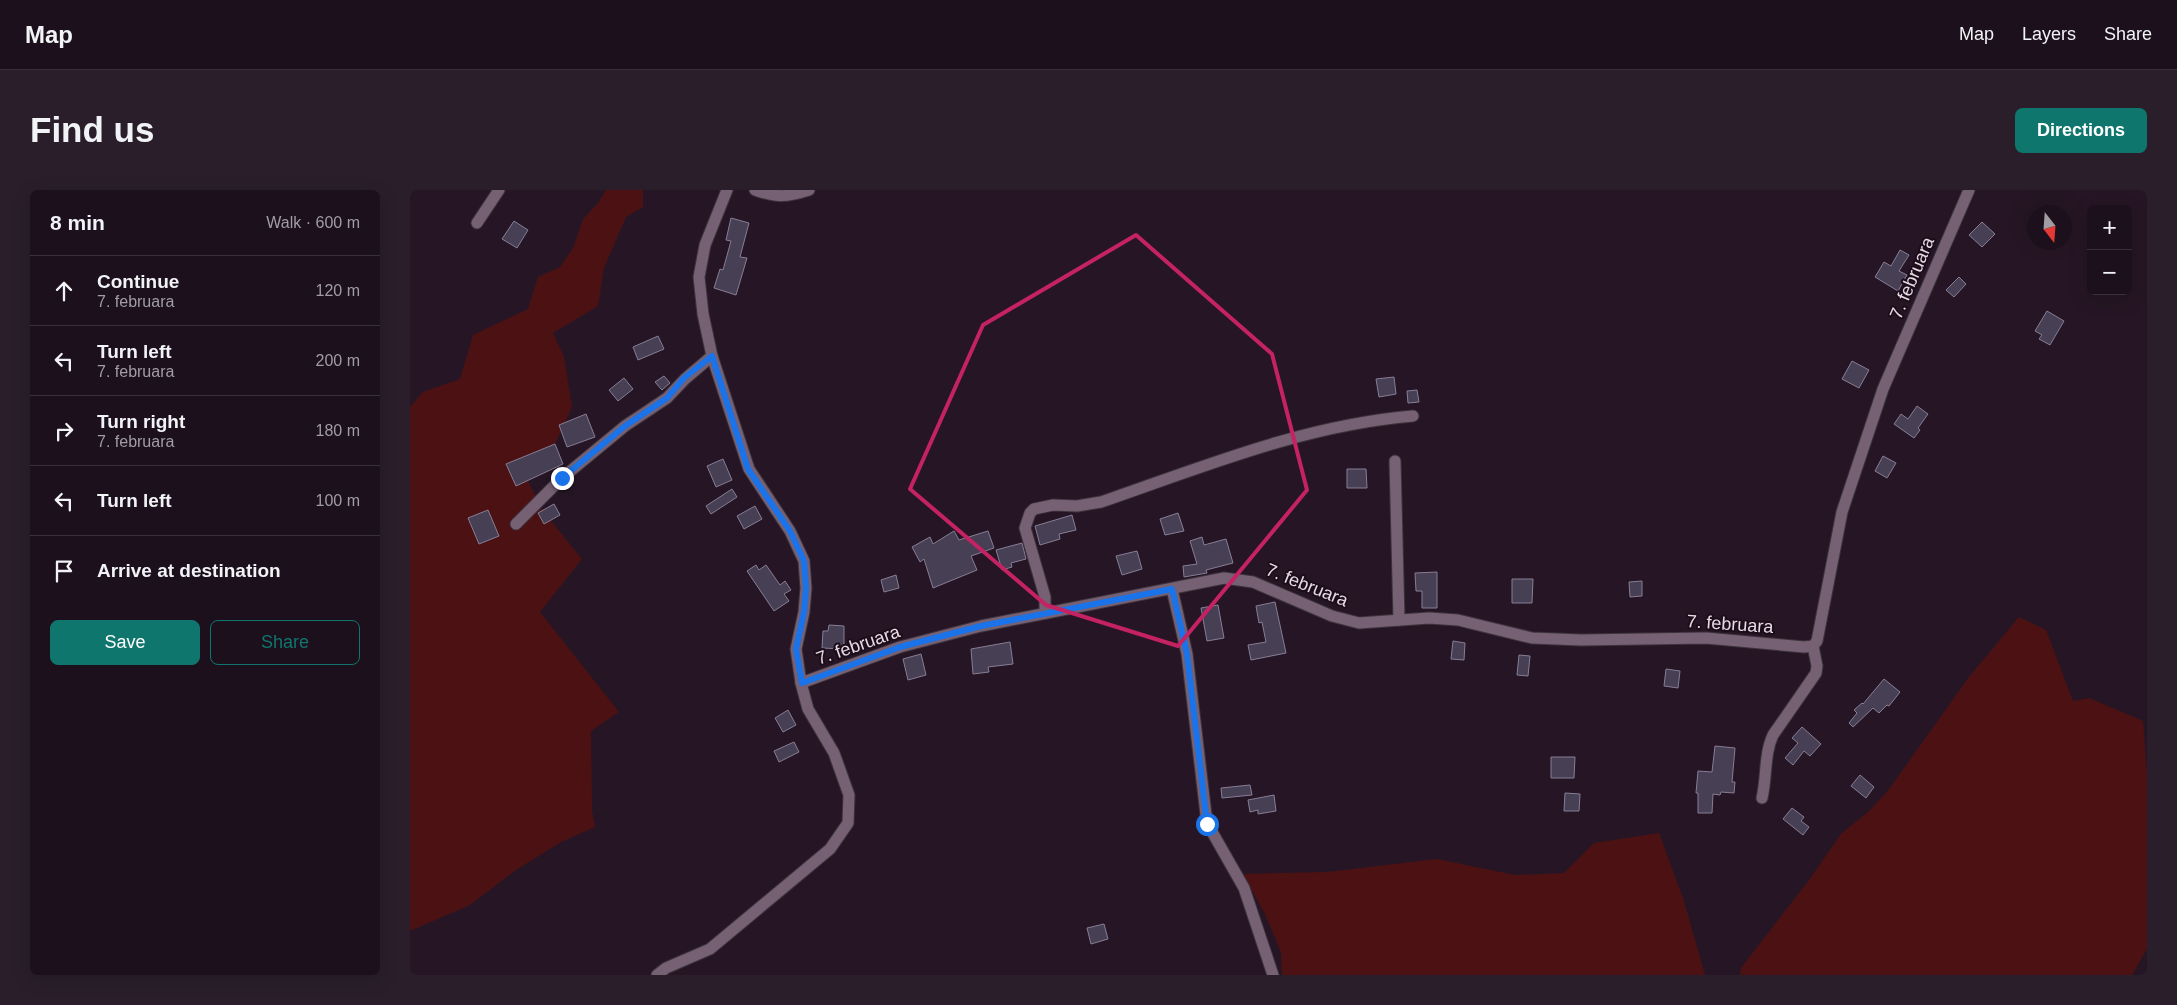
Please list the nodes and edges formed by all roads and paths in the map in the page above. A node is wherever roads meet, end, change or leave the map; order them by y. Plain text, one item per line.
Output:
1 (499, 190) edge
2 (726, 190) edge
3 (755, 190) edge
4 (809, 190) edge
5 (1969, 190) edge
6 (477, 223) dead end
7 (712, 356) junction
8 (1413, 416) dead end
9 (1396, 461) dead end
10 (516, 524) dead end
11 (1172, 589) junction
12 (1044, 613) junction
13 (1399, 620) junction
14 (1813, 646) junction
15 (802, 683) junction
16 (1762, 798) dead end
17 (657, 975) edge
18 (1273, 975) edge

1 - 6 street
2 - 7 street, 7. februara
3 - 4 street
5 - 14 street, 7. februara
7 - 10 street
7 - 15 street, 7. februara
8 - 12 street
9 - 13 street
11 - 12 street, 7. februara
11 - 13 street, 7. februara
11 - 18 street
12 - 15 street, 7. februara
13 - 14 street, 7. februara
14 - 16 street
15 - 17 street

